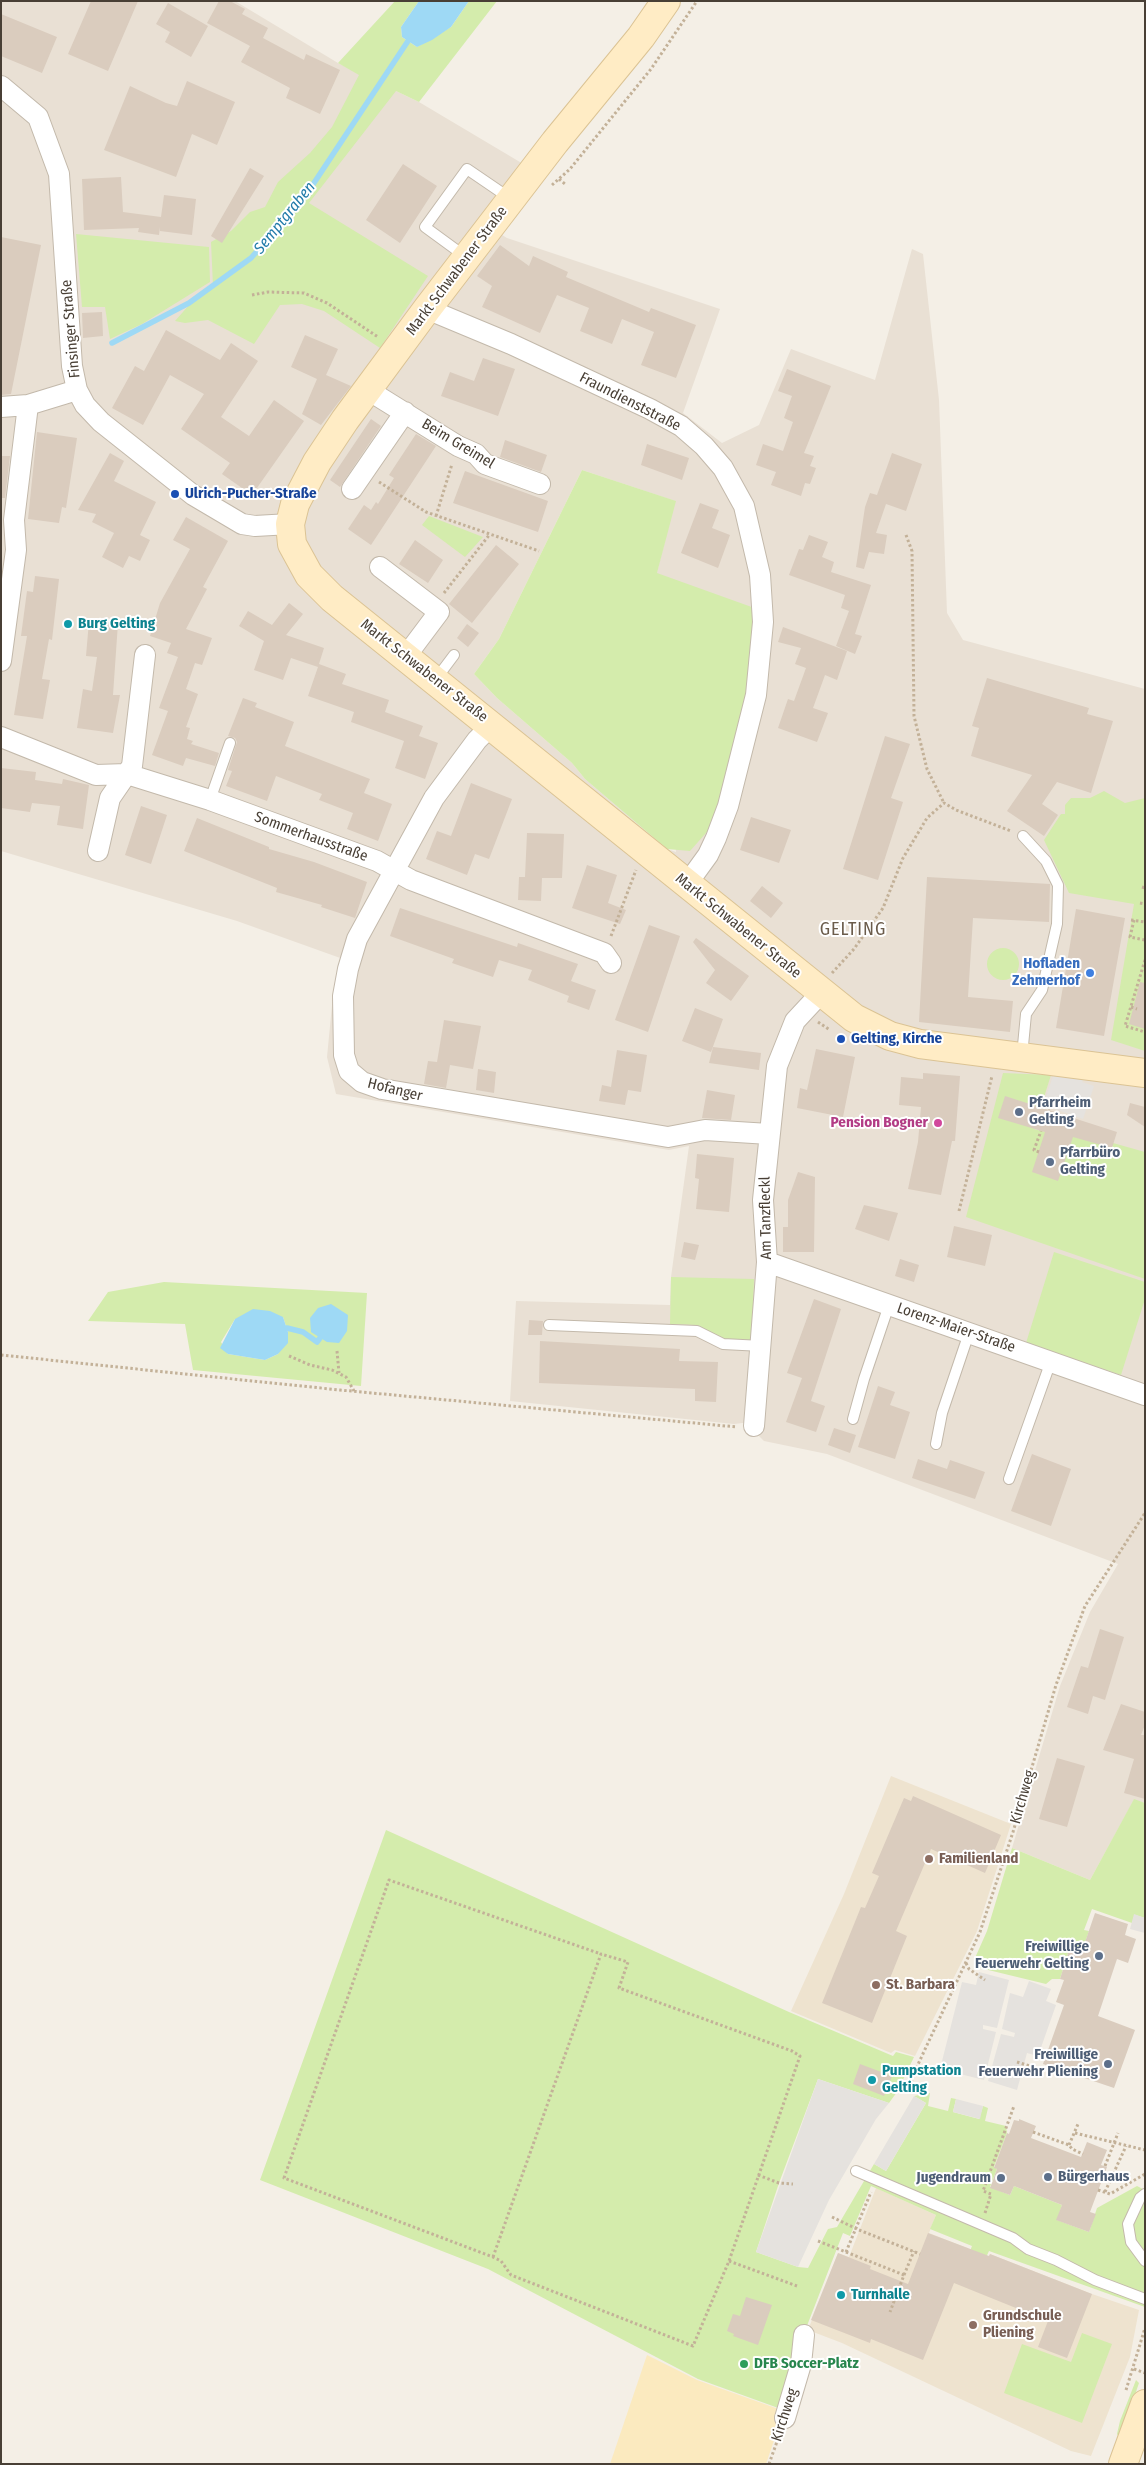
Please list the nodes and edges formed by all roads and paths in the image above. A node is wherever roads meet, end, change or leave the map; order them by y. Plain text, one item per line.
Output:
1 (666, 1) edge
2 (1, 86) edge
3 (511, 199) junction
4 (467, 257) junction
5 (252, 295) dead end
6 (427, 309) junction
7 (396, 351) junction
8 (77, 390) junction
9 (368, 390) junction
10 (28, 405) junction
11 (1, 407) edge
12 (405, 412) junction
13 (458, 446) junction
14 (364, 472) junction
15 (540, 484) dead end
16 (352, 489) dead end
17 (436, 516) junction
18 (290, 524) junction
19 (490, 534) junction
20 (906, 535) dead end
21 (539, 551) dead end
22 (380, 567) dead end
23 (448, 589) dead end
24 (145, 655) dead end
25 (454, 655) dead end
26 (406, 656) junction
27 (1, 661) edge
28 (435, 679) junction
29 (492, 725) junction
30 (1, 737) edge
31 (230, 743) dead end
32 (127, 774) junction
33 (210, 800) junction
34 (944, 803) junction
35 (1024, 836) joint
36 (98, 851) dead end
37 (638, 867) dead end
38 (394, 869) junction
39 (687, 884) junction
40 (1140, 903) dead end
41 (1145, 904) edge
42 (1145, 922) edge
43 (1145, 940) edge
44 (608, 958) joint
45 (1145, 960) edge
46 (820, 993) junction
47 (1131, 1007) junction
48 (1137, 1009) dead end
49 (1145, 1032) edge
50 (1022, 1057) junction
51 (994, 1070) dead end
52 (1145, 1074) edge
53 (1063, 1106) dead end
54 (1048, 1109) dead end
55 (1041, 1131) dead end
56 (769, 1134) junction
57 (1039, 1152) dead end
58 (959, 1211) dead end
59 (767, 1262) junction
60 (889, 1305) junction
61 (549, 1325) dead end
62 (968, 1333) junction
63 (762, 1346) junction
64 (337, 1351) dead end
65 (1, 1355) edge
66 (289, 1356) dead end
67 (1051, 1361) junction
68 (339, 1374) junction
69 (354, 1392) junction
70 (1145, 1395) edge
71 (853, 1419) dead end
72 (754, 1426) joint
73 (936, 1444) dead end
74 (1009, 1479) dead end
75 (1145, 1513) edge
76 (601, 1954) junction
77 (966, 1962) junction
78 (985, 1980) dead end
79 (1017, 2062) dead end
80 (1036, 2068) dead end
81 (910, 2087) dead end
82 (1014, 2106) dead end
83 (1078, 2124) dead end
84 (1033, 2132) dead end
85 (1075, 2133) junction
86 (1118, 2133) dead end
87 (1114, 2143) junction
88 (1068, 2145) junction
89 (1126, 2146) junction
90 (1145, 2150) edge
91 (1083, 2154) dead end
92 (1105, 2166) dead end
93 (856, 2171) dead end
94 (1145, 2174) edge
95 (758, 2175) junction
96 (876, 2180) junction
97 (793, 2184) dead end
98 (1098, 2190) dead end
99 (1105, 2192) junction
100 (1145, 2194) edge
101 (832, 2217) dead end
102 (981, 2225) junction
103 (856, 2228) junction
104 (818, 2241) dead end
105 (914, 2251) junction
106 (846, 2252) junction
107 (920, 2254) dead end
108 (493, 2257) junction
109 (729, 2261) junction
110 (1145, 2261) edge
111 (904, 2275) junction
112 (797, 2286) dead end
113 (1145, 2299) edge
114 (890, 2312) dead end
115 (804, 2335) dead end
116 (1134, 2369) dead end
117 (1145, 2373) edge
118 (1145, 2404) edge
119 (785, 2418) joint
120 (769, 2464) edge
121 (1123, 2464) edge

1 - 3 main road, Markt Schwabener Straße
2 - 8 street, Finsinger Straße
3 - 4 main road, Markt Schwabener Straße
3 - 4 lane
4 - 6 main road, Markt Schwabener Straße
5 - 7 path
6 - 7 main road, Markt Schwabener Straße
6 - 39 street, Fraundienststraße
7 - 9 main road, Markt Schwabener Straße
8 - 10 street
8 - 18 street, Finsinger Straße
9 - 12 street, Beim Greimel
9 - 18 main road, Markt Schwabener Straße
10 - 11 street
10 - 27 street
12 - 13 street, Beim Greimel
12 - 14 street, Beim Greimel
13 - 15 street, Beim Greimel
13 - 17 path
14 - 16 street, Beim Greimel
14 - 17 path
17 - 19 path
18 - 26 main road, Markt Schwabener Straße
19 - 21 path
19 - 23 path
20 - 34 path
22 - 26 street
24 - 32 street
25 - 28 lane
26 - 28 main road, Markt Schwabener Straße
28 - 29 main road, Markt Schwabener Straße
29 - 38 street, Hofanger
29 - 39 main road, Markt Schwabener Straße
30 - 32 street, Sommerhausstraße
31 - 33 lane
32 - 33 street, Sommerhausstraße
32 - 36 street
33 - 38 street, Sommerhausstraße
34 - 35 path
34 - 46 path
35 - 50 lane
37 - 44 path
38 - 44 street, Sommerhausstraße
38 - 56 street, Hofanger
39 - 46 main road, Markt Schwabener Straße
40 - 41 path
42 - 43 path
45 - 47 path
46 - 50 main road, Markt Schwabener Straße
46 - 56 street, Am Tanzfleckl
47 - 48 path
47 - 49 path
50 - 52 main road, Markt Schwabener Straße
51 - 58 path
53 - 54 path
55 - 57 path
56 - 59 street, Am Tanzfleckl
59 - 60 street, Lorenz-Maier-Straße
59 - 63 street, Am Tanzfleckl
60 - 62 street, Lorenz-Maier-Straße
60 - 71 lane
61 - 63 lane
62 - 67 street, Lorenz-Maier-Straße
62 - 73 lane
63 - 72 street, Am Tanzfleckl
64 - 68 path
65 - 69 path
66 - 68 path
67 - 70 street, Lorenz-Maier-Straße
67 - 74 lane
68 - 69 path
69 - 72 path
75 - 77 path, Kirchweg
76 - 95 path
76 - 108 path
76 - 108 path
77 - 78 path
77 - 81 path, Kirchweg
79 - 80 path
82 - 102 path
83 - 85 path
84 - 88 path
85 - 87 path
85 - 88 path
86 - 87 path
87 - 89 path
87 - 92 path
88 - 91 path
89 - 90 path
89 - 99 path
93 - 96 lane
94 - 99 path
95 - 97 path
95 - 109 path
96 - 102 lane
96 - 103 path
98 - 99 path
100 - 110 lane
101 - 103 path
102 - 113 lane
103 - 105 path
103 - 106 path
104 - 106 path
105 - 107 path
105 - 111 path
106 - 111 path
108 - 109 path
109 - 112 path
111 - 114 path
115 - 119 street, Kirchweg
116 - 117 path
118 - 121 main road
119 - 120 path, Kirchweg

